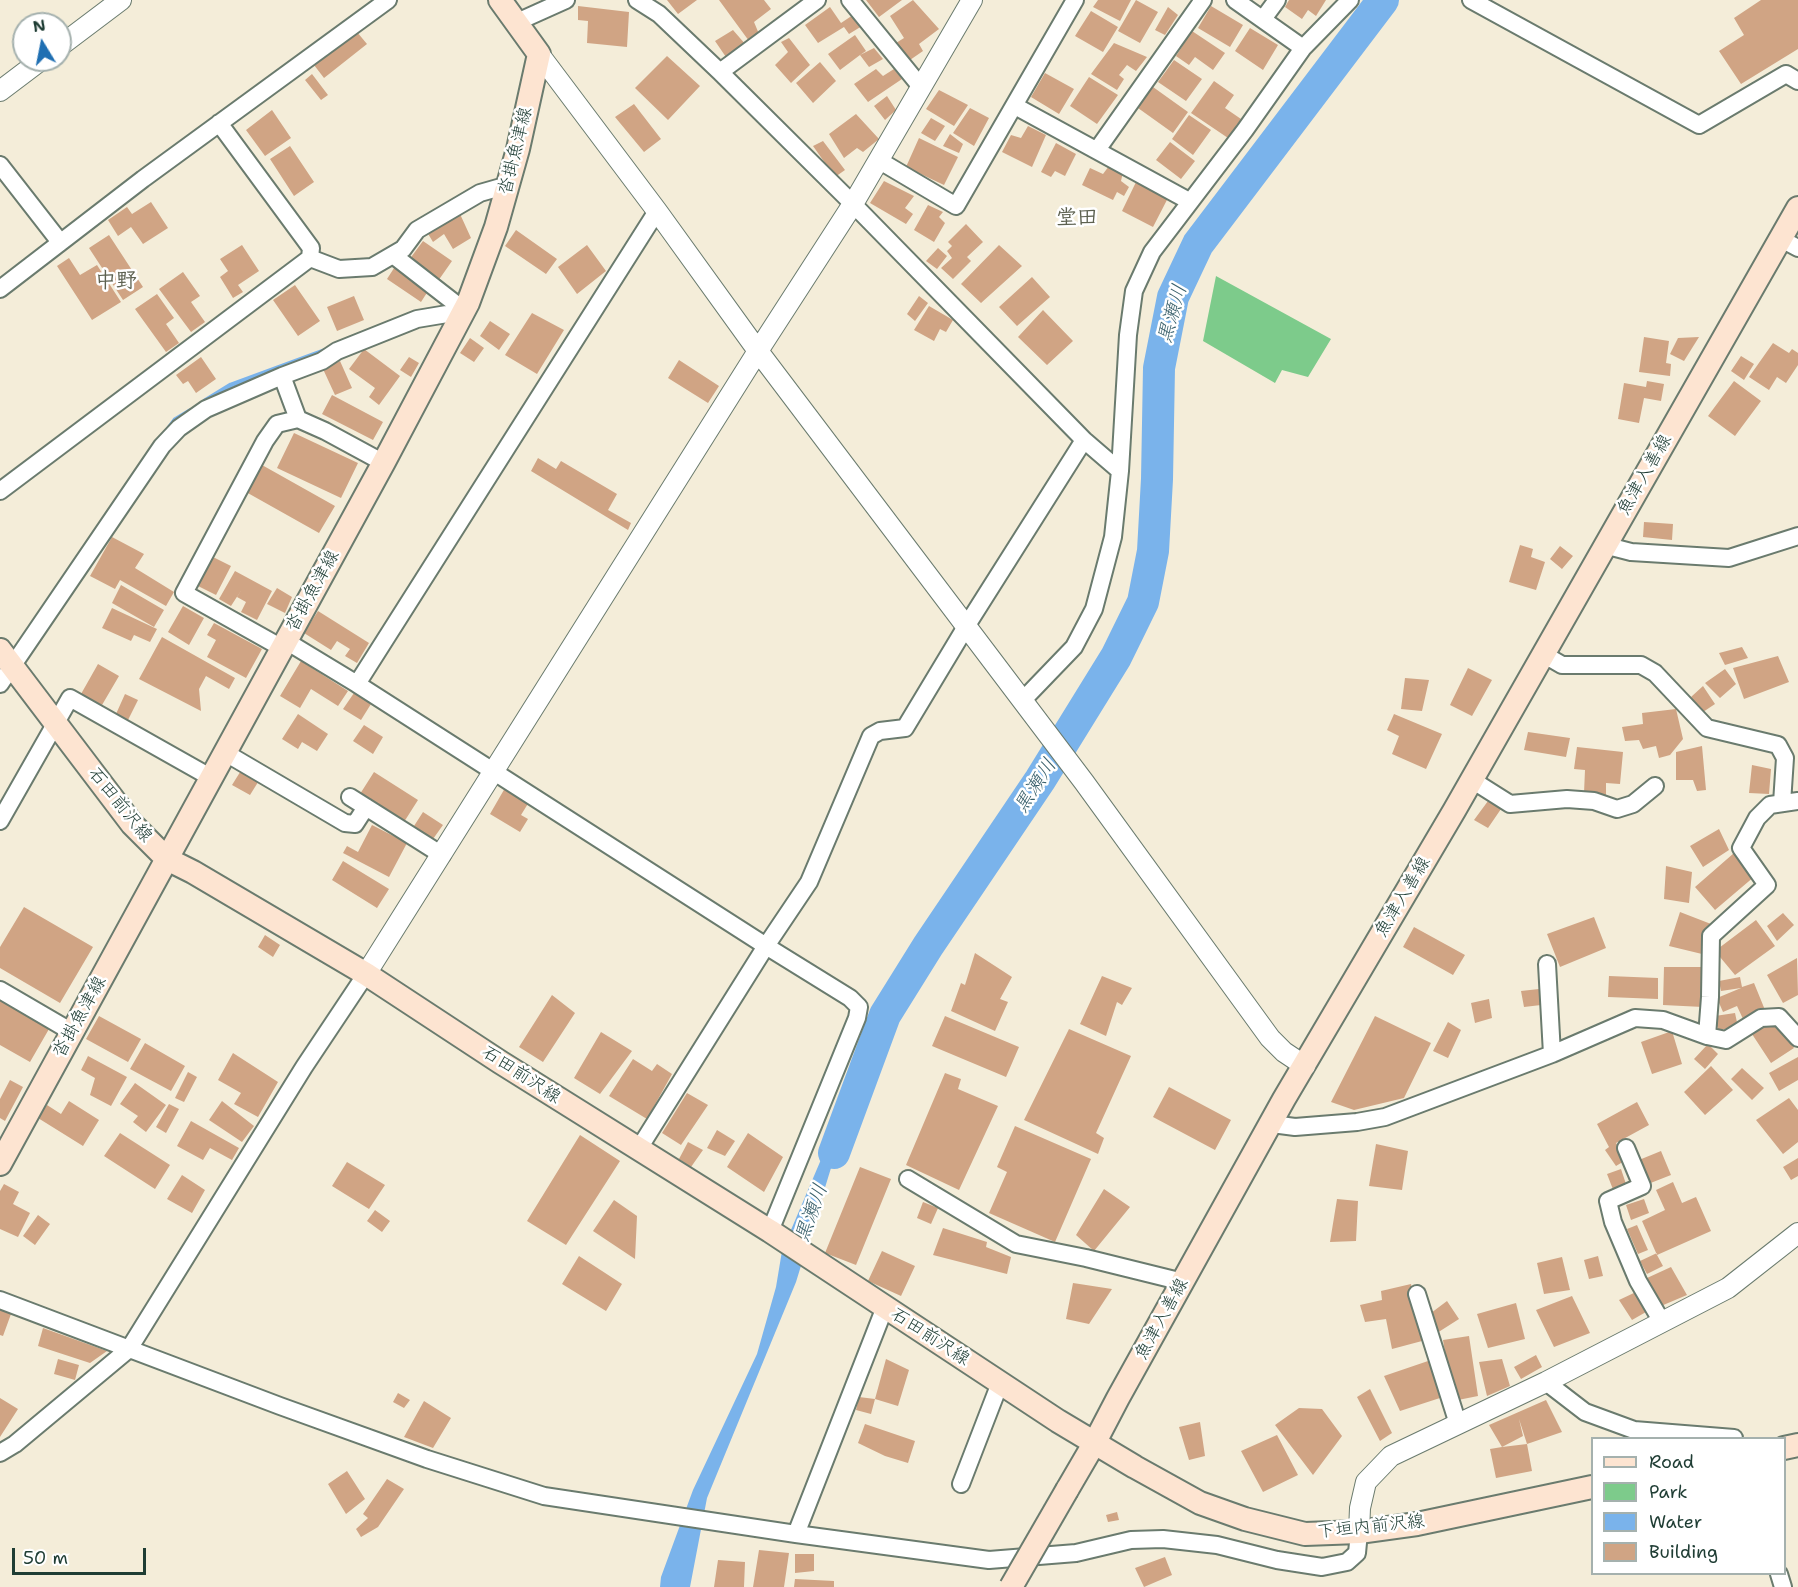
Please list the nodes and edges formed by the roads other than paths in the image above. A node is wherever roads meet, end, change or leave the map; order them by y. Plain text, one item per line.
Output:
1 (122, 0) edge
2 (388, 0) edge
3 (500, 0) edge
4 (567, 0) edge
5 (637, 0) edge
6 (817, 0) edge
7 (850, 0) edge
8 (972, 0) edge
9 (1075, 0) edge
10 (1203, 0) edge
11 (1235, 0) edge
12 (1277, 0) edge
13 (1350, 0) edge
14 (1472, 0) edge
15 (1263, 19) junction
16 (517, 22) junction
17 (72, 37) edge
18 (1303, 48) junction
19 (539, 54) junction
20 (25, 72) edge
21 (720, 72) junction
22 (1798, 81) edge
23 (921, 87) junction
24 (0, 91) edge
25 (1015, 106) junction
26 (219, 123) junction
27 (1097, 150) junction
28 (880, 161) junction
29 (0, 165) edge
30 (508, 185) junction
31 (1189, 201) junction
32 (854, 204) junction
33 (1798, 208) edge
34 (657, 211) junction
35 (60, 242) junction
36 (1790, 244) edge
37 (393, 255) junction
38 (310, 258) junction
39 (0, 289) edge
40 (465, 311) junction
41 (758, 351) junction
42 (282, 376) junction
43 (298, 419) junction
44 (1084, 440) junction
45 (384, 464) junction
46 (1120, 471) junction
47 (0, 491) edge
48 (1798, 537) edge
49 (1604, 545) junction
50 (967, 625) junction
51 (284, 644) junction
52 (1544, 654) junction
53 (4, 667) edge
54 (357, 684) junction
55 (1022, 701) junction
56 (54, 723) junction
57 (224, 752) junction
58 (495, 771) junction
59 (210, 777) junction
60 (1472, 780) junction
61 (1655, 786) dead end
62 (350, 797) dead end
63 (1790, 802) edge
64 (366, 807) junction
65 (0, 821) edge
66 (441, 855) junction
67 (167, 859) junction
68 (766, 946) junction
69 (1547, 964) dead end
70 (366, 974) junction
71 (0, 990) edge
72 (72, 1032) junction
73 (1707, 1036) junction
74 (1798, 1038) edge
75 (1552, 1054) junction
76 (1305, 1066) junction
77 (1272, 1124) junction
78 (1626, 1148) dead end
79 (638, 1150) junction
80 (0, 1164) edge
81 (908, 1179) dead end
82 (770, 1231) junction
83 (1798, 1233) edge
84 (1183, 1282) junction
85 (1417, 1294) dead end
86 (0, 1300) edge
87 (885, 1307) junction
88 (1662, 1322) junction
89 (129, 1349) junction
90 (1546, 1382) junction
91 (1000, 1383) junction
92 (1458, 1424) junction
93 (1722, 1437) edge
94 (1095, 1442) junction
95 (0, 1453) edge
96 (961, 1484) dead end
97 (1591, 1487) edge
98 (1359, 1532) junction
99 (796, 1534) junction
100 (1011, 1587) edge

1 - 17 street
2 - 26 street
3 - 16 main road
4 - 16 street
5 - 21 street
6 - 21 street
7 - 23 street
8 - 23 street
9 - 25 street
10 - 27 street
11 - 15 street
12 - 15 street
13 - 18 street
14 - 22 street
15 - 18 street
16 - 19 main road
18 - 31 street
19 - 30 main road, 沓掛魚津線
19 - 34 street
20 - 24 street
21 - 32 street
23 - 28 street
25 - 27 street
25 - 28 street
26 - 35 street
26 - 38 street
27 - 31 street
28 - 32 street
29 - 35 street
30 - 37 street
30 - 40 main road, 沓掛魚津線
31 - 46 street
32 - 41 street
32 - 44 street
33 - 36 main road, 魚津入善線
34 - 41 street
34 - 54 street
35 - 39 street
36 - 49 main road, 魚津入善線
37 - 38 street
37 - 40 street
38 - 47 street
40 - 42 street
40 - 45 main road, 沓掛魚津線
41 - 50 street
41 - 58 street
42 - 43 street
42 - 53 street
43 - 45 street
43 - 51 street
44 - 46 street
44 - 50 street
45 - 51 main road, 沓掛魚津線
46 - 55 street
48 - 49 street
49 - 52 main road, 魚津入善線
50 - 55 street
50 - 68 street
51 - 54 street
51 - 57 main road, 沓掛魚津線
52 - 60 main road, 魚津入善線
52 - 63 street
53 - 56 main road, 石田前沢線
54 - 58 street
55 - 76 street
56 - 59 street
56 - 65 street
56 - 67 main road, 石田前沢線
57 - 59 main road, 沓掛魚津線
57 - 64 street
58 - 66 street
58 - 68 street
59 - 67 main road, 沓掛魚津線
60 - 61 street
60 - 76 main road, 魚津入善線
62 - 64 street
63 - 73 street
64 - 66 street
66 - 70 street
67 - 70 main road, 石田前沢線
67 - 72 main road, 沓掛魚津線
68 - 79 street
68 - 82 street
69 - 75 street
70 - 79 main road, 石田前沢線
70 - 89 street
71 - 72 street
72 - 80 main road, 沓掛魚津線
73 - 74 street
73 - 75 street
75 - 77 street
76 - 77 main road, 魚津入善線
77 - 84 main road, 魚津入善線
78 - 88 street
79 - 82 main road, 石田前沢線
81 - 84 street
82 - 87 main road, 石田前沢線
83 - 88 street
84 - 94 main road, 魚津入善線
85 - 92 street
86 - 89 street
87 - 91 main road, 石田前沢線
87 - 99 street
88 - 90 street
89 - 95 street
89 - 99 street
90 - 92 street
90 - 93 street
91 - 94 main road, 石田前沢線
91 - 96 street
92 - 98 street
94 - 98 main road, 下垣内前沢線
94 - 100 main road, 魚津入善線, bridge
97 - 98 main road, 下垣内前沢線
98 - 99 street

